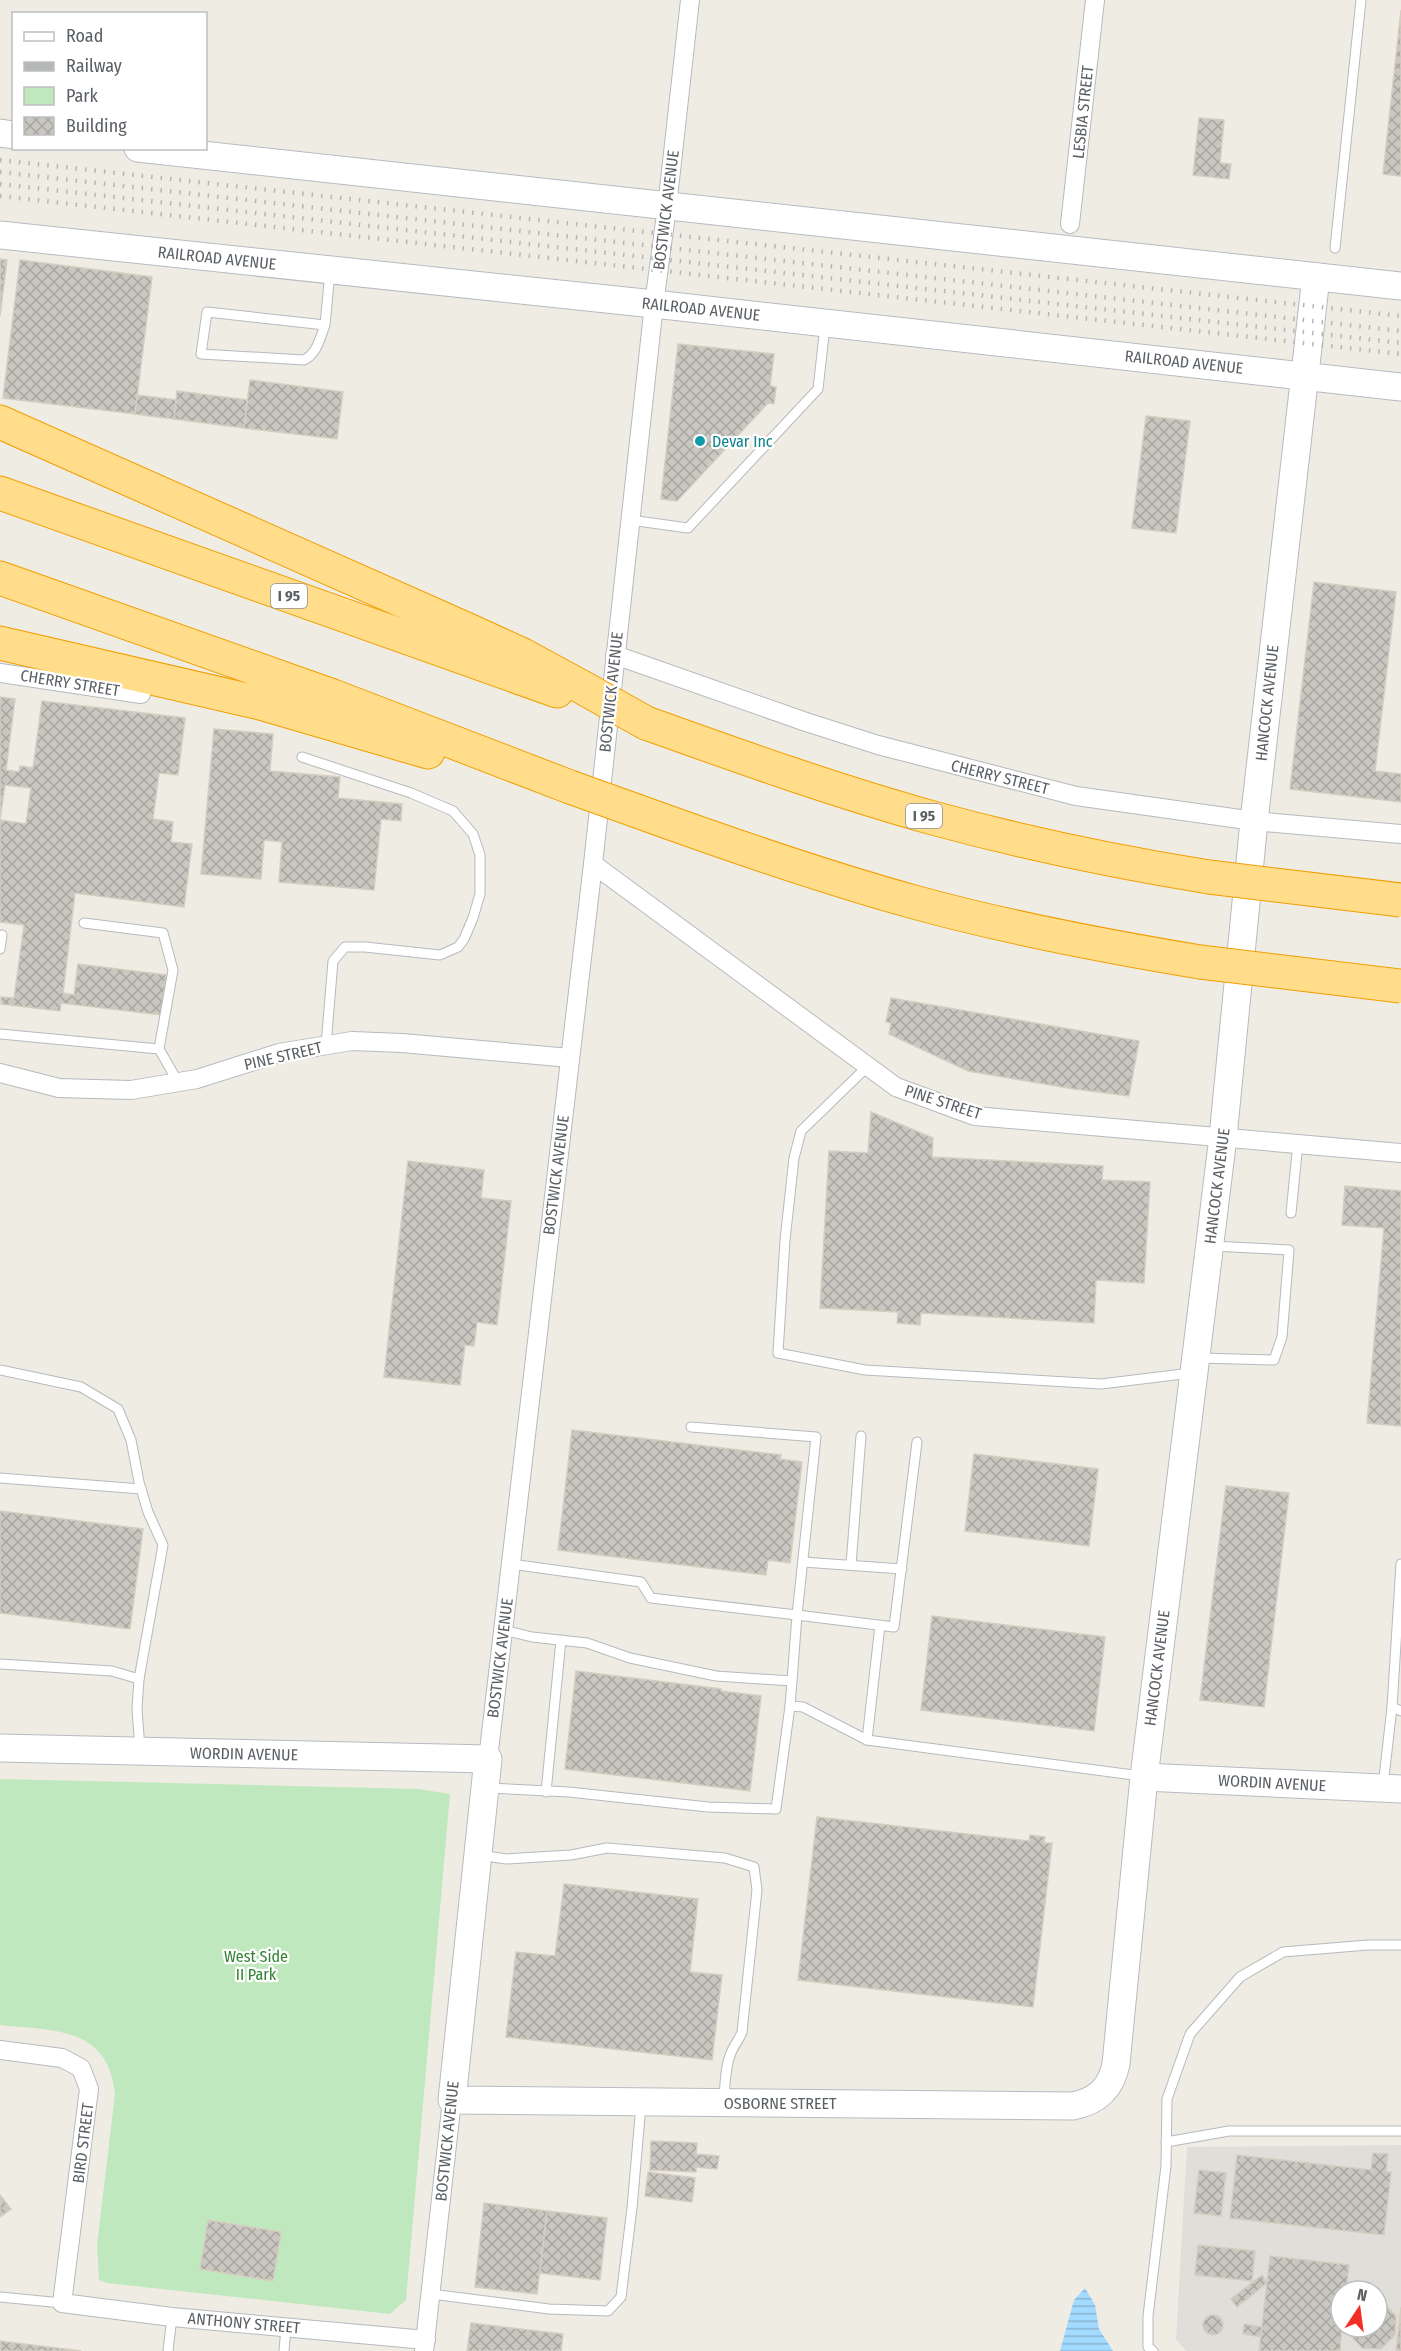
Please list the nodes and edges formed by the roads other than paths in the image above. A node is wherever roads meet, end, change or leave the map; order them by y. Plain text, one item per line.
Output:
1 (690, 0) edge
2 (1095, 0) edge
3 (1361, 0) edge
4 (156, 150) edge
5 (667, 207) junction
6 (1070, 224) dead end
7 (0, 235) edge
8 (1335, 248) dead end
9 (330, 270) junction
10 (1316, 277) junction
11 (1401, 286) edge
12 (654, 304) junction
13 (826, 323) junction
14 (325, 325) junction
15 (1304, 376) junction
16 (1401, 387) edge
17 (0, 422) edge
18 (0, 493) edge
19 (630, 520) junction
20 (0, 578) edge
21 (0, 643) edge
22 (615, 655) junction
23 (0, 673) edge
24 (579, 692) junction
25 (141, 694) dead end
26 (302, 757) dead end
27 (570, 787) junction
28 (1254, 821) junction
29 (1401, 834) edge
30 (593, 864) junction
31 (1401, 900) edge
32 (84, 923) dead end
33 (2, 935) dead end
34 (0, 949) edge
35 (1401, 986) edge
36 (0, 1034) edge
37 (326, 1045) junction
38 (159, 1049) junction
39 (570, 1058) junction
40 (868, 1066) junction
41 (0, 1073) edge
42 (178, 1082) junction
43 (1223, 1137) junction
44 (1298, 1143) junction
45 (1401, 1153) edge
46 (1291, 1213) dead end
47 (1210, 1246) junction
48 (1195, 1365) junction
49 (0, 1370) edge
50 (692, 1427) dead end
51 (861, 1436) dead end
52 (917, 1442) dead end
53 (0, 1478) edge
54 (141, 1490) junction
55 (803, 1562) junction
56 (511, 1564) junction
57 (1401, 1564) edge
58 (851, 1566) junction
59 (902, 1569) junction
60 (797, 1615) junction
61 (880, 1625) junction
62 (503, 1630) junction
63 (561, 1640) junction
64 (0, 1664) edge
65 (138, 1679) junction
66 (792, 1681) junction
67 (790, 1706) junction
68 (1396, 1709) edge
69 (867, 1740) junction
70 (0, 1748) edge
71 (140, 1751) junction
72 (488, 1759) junction
73 (1144, 1777) junction
74 (485, 1788) junction
75 (1392, 1788) edge
76 (546, 1792) junction
77 (478, 1855) junction
78 (1401, 1945) edge
79 (0, 2050) edge
80 (1104, 2092) joint
81 (452, 2100) junction
82 (641, 2102) junction
83 (724, 2103) junction
84 (1401, 2131) edge
85 (1167, 2142) junction
86 (431, 2294) junction
87 (0, 2297) edge
88 (62, 2303) junction
89 (172, 2317) junction
90 (286, 2327) junction
91 (425, 2345) edge
92 (168, 2351) edge
93 (284, 2351) edge
94 (1153, 2351) edge

1 - 5 street, BOSTWICK AVENUE
2 - 6 street, LESBIA STREET
3 - 8 lane
4 - 5 street
5 - 10 street
5 - 12 street, BOSTWICK AVENUE
7 - 9 street, RAILROAD AVENUE
9 - 12 street, RAILROAD AVENUE
9 - 14 lane
10 - 11 street
10 - 15 street, HANCOCK AVENUE
12 - 13 street, RAILROAD AVENUE
12 - 19 street, BOSTWICK AVENUE
13 - 15 street, RAILROAD AVENUE
13 - 19 lane
14 - 14 lane
15 - 16 street, RAILROAD AVENUE
15 - 28 street, HANCOCK AVENUE
17 - 24 highway
18 - 24 highway, I 95
19 - 22 street, BOSTWICK AVENUE
20 - 27 highway
21 - 27 highway
22 - 28 street, CHERRY STREET
22 - 30 street, BOSTWICK AVENUE
23 - 25 street, CHERRY STREET
24 - 31 highway, I 95, bridge
26 - 37 lane
27 - 35 highway, bridge
28 - 29 street, CHERRY STREET
28 - 43 street, HANCOCK AVENUE
30 - 39 street, BOSTWICK AVENUE
30 - 40 street, PINE STREET
32 - 38 lane
33 - 34 lane
36 - 38 lane
37 - 39 street, PINE STREET
37 - 42 street, PINE STREET
38 - 42 lane
39 - 56 street, BOSTWICK AVENUE
40 - 43 street, PINE STREET
40 - 48 lane
41 - 42 street, PINE STREET
43 - 44 street, PINE STREET
43 - 47 street, HANCOCK AVENUE
44 - 45 street, PINE STREET
44 - 46 lane
47 - 48 street, HANCOCK AVENUE
47 - 48 lane
48 - 73 street, HANCOCK AVENUE
49 - 54 lane
50 - 55 lane
51 - 58 lane
52 - 59 lane
53 - 54 lane
54 - 65 lane
55 - 58 lane
55 - 60 lane
56 - 60 lane
56 - 62 street, BOSTWICK AVENUE
57 - 68 lane
58 - 59 lane
59 - 61 lane
60 - 61 lane
60 - 66 lane
61 - 69 lane
62 - 63 lane
62 - 72 street, BOSTWICK AVENUE
63 - 66 lane
63 - 76 lane
64 - 65 lane
65 - 71 lane
66 - 67 lane
67 - 69 lane
67 - 76 lane
68 - 75 lane
69 - 73 lane
70 - 71 street, WORDIN AVENUE
71 - 72 street, WORDIN AVENUE
72 - 74 street, BOSTWICK AVENUE
73 - 75 street, WORDIN AVENUE
73 - 80 street, HANCOCK AVENUE
74 - 76 lane
74 - 77 street, BOSTWICK AVENUE
77 - 81 street, BOSTWICK AVENUE
77 - 83 lane
78 - 85 lane
79 - 88 street, BIRD STREET
80 - 83 street, OSBORNE STREET
81 - 82 street, OSBORNE STREET
81 - 86 street, BOSTWICK AVENUE
82 - 83 street, OSBORNE STREET
82 - 86 lane
84 - 85 lane
85 - 94 lane
86 - 91 street, BOSTWICK AVENUE
87 - 88 lane
88 - 89 street, ANTHONY STREET
89 - 90 street, ANTHONY STREET
89 - 92 lane
90 - 91 street, ANTHONY STREET
90 - 93 lane

